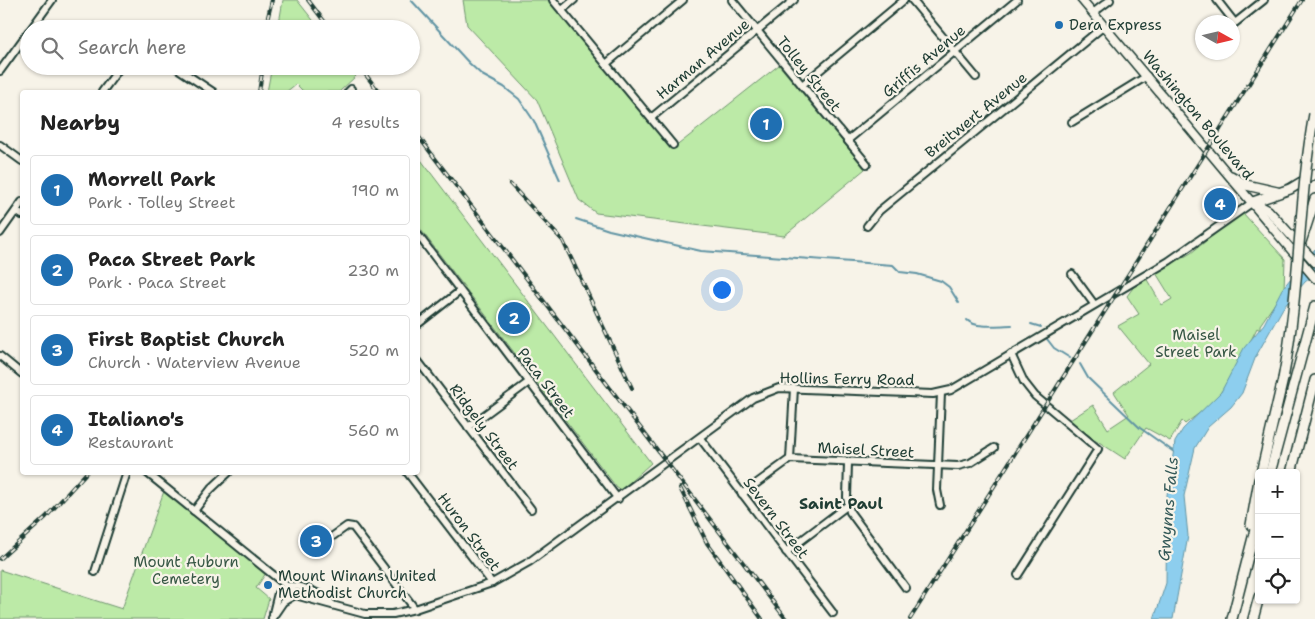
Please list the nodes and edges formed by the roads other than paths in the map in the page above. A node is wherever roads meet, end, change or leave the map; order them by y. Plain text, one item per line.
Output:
1 (52, 0) edge
2 (554, 0) edge
3 (574, 0) edge
4 (683, 0) edge
5 (732, 0) edge
6 (794, 0) edge
7 (904, 0) edge
8 (912, 0) edge
9 (1017, 0) edge
10 (1082, 0) edge
11 (1110, 0) edge
12 (1216, 0) edge
13 (1264, 0) edge
14 (562, 10) junction
15 (1093, 13) junction
16 (37, 20) edge
17 (1104, 26) junction
18 (757, 30) junction
19 (20, 44) edge
20 (955, 52) junction
21 (606, 64) junction
22 (0, 71) edge
23 (115, 75) edge
24 (188, 75) edge
25 (1147, 76) junction
26 (976, 77) dead end
27 (802, 85) junction
28 (104, 90) edge
29 (210, 90) edge
30 (1314, 110) edge
31 (651, 118) junction
32 (1072, 122) dead end
33 (848, 140) junction
34 (0, 145) edge
35 (673, 145) dead end
36 (20, 160) edge
37 (867, 164) dead end
38 (1315, 174) edge
39 (1231, 176) junction
40 (1283, 192) junction
41 (1315, 199) edge
42 (1253, 202) junction
43 (20, 205) edge
44 (16, 211) junction
45 (20, 214) edge
46 (867, 226) dead end
47 (0, 233) edge
48 (420, 238) edge
49 (1302, 246) junction
50 (1298, 258) junction
51 (1315, 262) edge
52 (1072, 274) dead end
53 (1315, 278) edge
54 (460, 291) junction
55 (1094, 304) junction
56 (1315, 306) edge
57 (420, 322) edge
58 (1011, 354) junction
59 (0, 356) edge
60 (420, 364) edge
61 (20, 372) edge
62 (1315, 380) edge
63 (529, 382) junction
64 (794, 388) junction
65 (941, 393) junction
66 (468, 427) junction
67 (700, 438) junction
68 (994, 448) dead end
69 (790, 459) junction
70 (848, 462) junction
71 (937, 466) junction
72 (1262, 469) edge
73 (1271, 469) edge
74 (1292, 469) edge
75 (126, 475) edge
76 (150, 475) edge
77 (218, 475) edge
78 (410, 475) edge
79 (742, 494) junction
80 (618, 498) junction
81 (1255, 504) edge
82 (848, 505) junction
83 (940, 505) dead end
84 (531, 510) dead end
85 (194, 511) junction
86 (1255, 528) edge
87 (319, 546) dead end
88 (786, 552) junction
89 (1245, 563) junction
90 (95, 572) dead end
91 (1018, 575) dead end
92 (492, 584) junction
93 (288, 586) junction
94 (906, 588) dead end
95 (295, 596) junction
96 (1257, 604) edge
97 (333, 605) junction
98 (415, 609) junction
99 (833, 613) dead end
100 (393, 616) edge
101 (272, 618) edge
102 (1232, 619) edge
103 (1253, 619) edge

1 - 16 street
2 - 14 street
3 - 14 street
4 - 21 street
5 - 18 street, Tolley Street
6 - 18 street, Harman Avenue
7 - 27 street
8 - 20 street
9 - 20 street, Griffis Avenue
10 - 15 main road, Washington Boulevard
11 - 15 street
12 - 13 street
14 - 21 street
15 - 17 main road, Washington Boulevard
17 - 25 main road, Washington Boulevard
17 - 46 street, Breitwert Avenue
18 - 27 street, Tolley Street
18 - 31 street, Harman Avenue
19 - 22 street
20 - 26 street
20 - 33 street, Griffis Avenue
21 - 31 street
23 - 28 street
24 - 29 street
25 - 32 street
25 - 39 main road, Washington Boulevard
27 - 33 street, Tolley Street
30 - 72 highway, bridge
31 - 35 street
33 - 37 street, Tolley Street
34 - 36 street
38 - 40 highway
39 - 40 highway
39 - 42 main road, Washington Boulevard
40 - 42 highway
41 - 49 highway
42 - 49 main road, Washington Boulevard
42 - 50 main road, Washington Boulevard
42 - 55 street, Hollins Ferry Road
43 - 44 street
44 - 45 street
44 - 47 street
48 - 54 street, Paca Street
49 - 50 highway
49 - 51 main road, Washington Boulevard
50 - 53 main road, Washington Boulevard
52 - 55 street
54 - 57 street
54 - 63 street, Paca Street
55 - 58 street, Hollins Ferry Road
56 - 73 highway
58 - 65 street, Hollins Ferry Road
58 - 91 street
59 - 61 street
60 - 66 street, Ridgely Street
62 - 74 highway
63 - 66 street
63 - 80 street, Paca Street
64 - 65 street, Hollins Ferry Road
64 - 67 street, Hollins Ferry Road
64 - 69 street
65 - 71 street
66 - 84 street, Ridgely Street
67 - 79 street, Severn Street
67 - 80 street, Hollins Ferry Road
68 - 71 street, Maisel Street
69 - 70 street, Maisel Street
69 - 79 street
70 - 71 street, Maisel Street
70 - 82 street
71 - 83 street
75 - 90 street
76 - 85 street, Hollins Ferry Road
77 - 85 street
78 - 92 street, Huron Street
79 - 88 street, Severn Street
80 - 92 street, Hollins Ferry Road
81 - 89 highway
82 - 88 street
82 - 94 street
85 - 93 street, Hollins Ferry Road
86 - 89 highway
87 - 98 street
88 - 99 street, Severn Street
89 - 102 highway
92 - 98 street, Hollins Ferry Road
93 - 95 street, Hollins Ferry Road
93 - 97 street, Hollins Ferry Road
93 - 101 street
95 - 97 street, Hollins Ferry Road
95 - 101 street
96 - 103 highway
97 - 100 street, Hollins Ferry Road
98 - 100 street, Hollins Ferry Road

